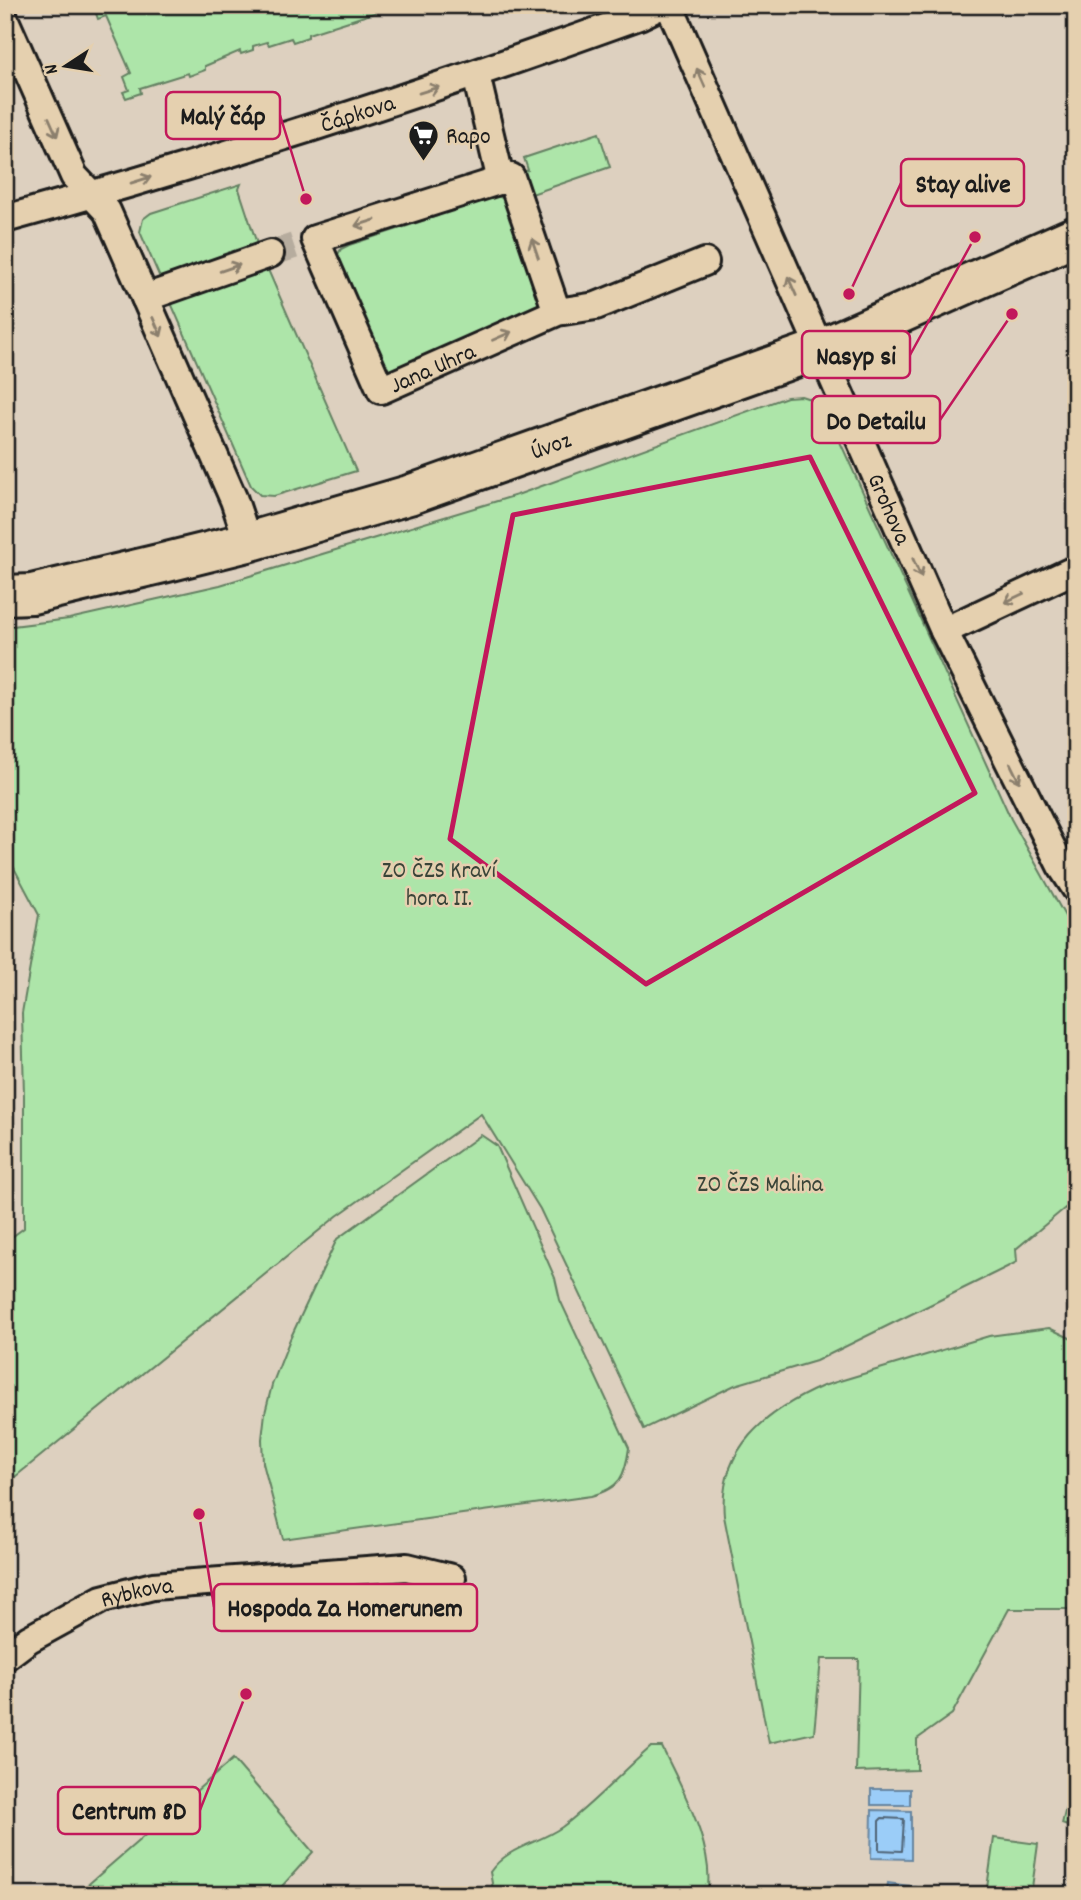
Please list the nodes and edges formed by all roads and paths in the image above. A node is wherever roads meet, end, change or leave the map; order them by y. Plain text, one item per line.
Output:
1 (662, 5) edge
2 (669, 5) edge
3 (5, 20) edge
4 (476, 75) junction
5 (501, 181) junction
6 (92, 195) junction
7 (5, 219) edge
8 (1076, 236) edge
9 (293, 247) junction
10 (705, 262) dead end
11 (145, 298) junction
12 (557, 312) junction
13 (820, 349) junction
14 (248, 542) junction
15 (1076, 569) edge
16 (5, 595) edge
17 (944, 631) junction
18 (1076, 889) edge
19 (452, 1578) dead end
20 (5, 1657) edge

1 - 4 street, Čápkova
13 -> 2 street, Grohova
3 -> 6 street
4 - 5 street
6 -> 4 street, Čápkova
5 -> 9 street
12 -> 5 street
6 - 7 street, Čápkova
6 - 11 street
8 - 13 main road, Úvoz
11 -> 9 street
9 -> 12 street, Jana Uhra
10 - 12 street, Jana Uhra
11 -> 14 street
13 - 14 main road, Úvoz
13 -> 17 street, Grohova
14 - 16 main road, Úvoz
15 -> 17 street
17 -> 18 street, Grohova
19 - 20 street, Rybkova

